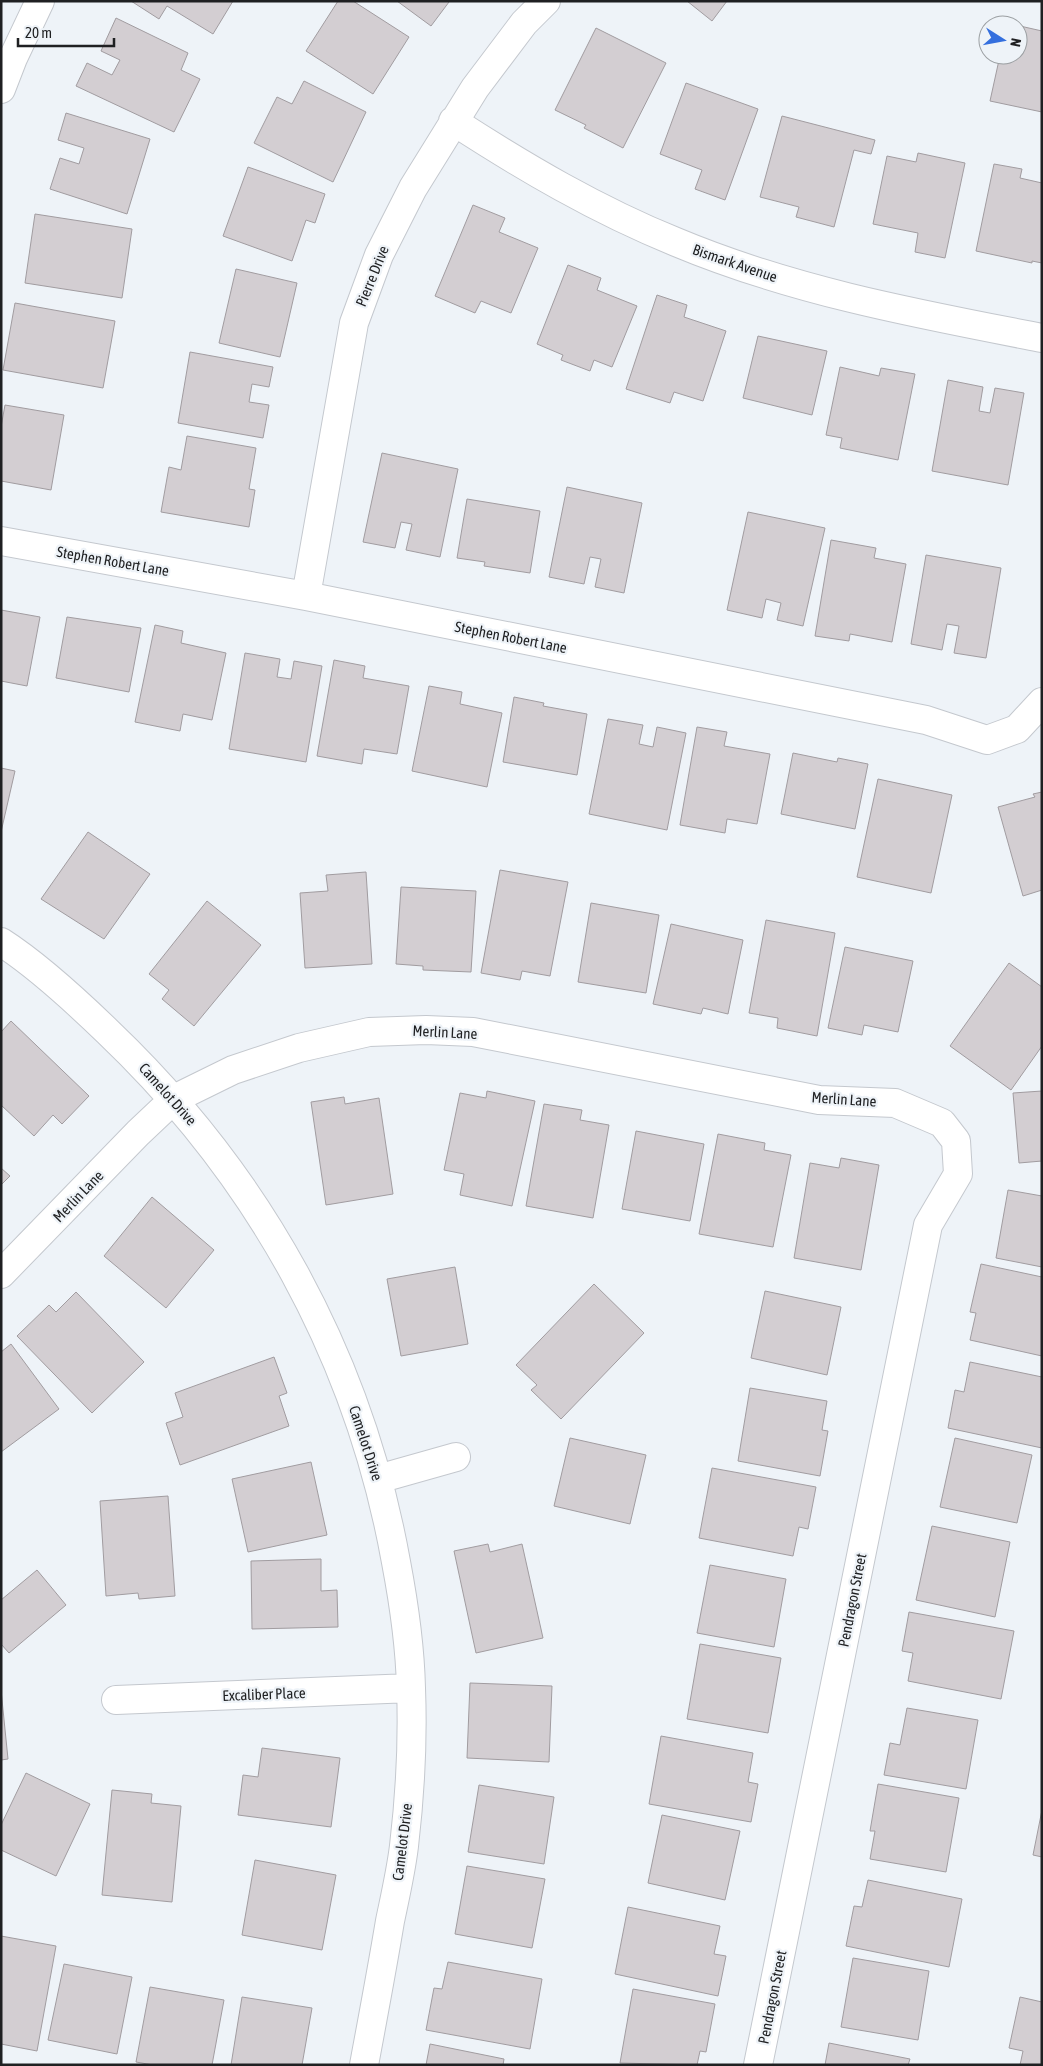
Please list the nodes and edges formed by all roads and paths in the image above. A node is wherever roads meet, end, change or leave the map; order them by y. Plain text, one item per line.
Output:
1 (40, 1) edge
2 (546, 1) edge
3 (1, 89) edge
4 (453, 121) junction
5 (1042, 338) edge
6 (1, 541) edge
7 (306, 596) junction
8 (1042, 702) edge
9 (1, 942) edge
10 (174, 1099) junction
11 (956, 1141) joint
12 (1, 1274) edge
13 (456, 1457) dead end
14 (378, 1479) junction
15 (412, 1688) junction
16 (116, 1700) dead end
17 (364, 2065) edge
18 (758, 2065) edge

1 - 3 street
2 - 4 street, Pierre Drive
4 - 5 street, Bismark Avenue
4 - 7 street, Pierre Drive
6 - 7 street, Stephen Robert Lane
7 - 8 street, Stephen Robert Lane
9 - 10 street, Camelot Drive
10 - 11 street, Merlin Lane
10 - 12 street, Merlin Lane
10 - 14 street, Camelot Drive
11 - 18 street, Pendragon Street
13 - 14 street
14 - 15 street, Camelot Drive
15 - 16 street, Excaliber Place
15 - 17 street, Camelot Drive

